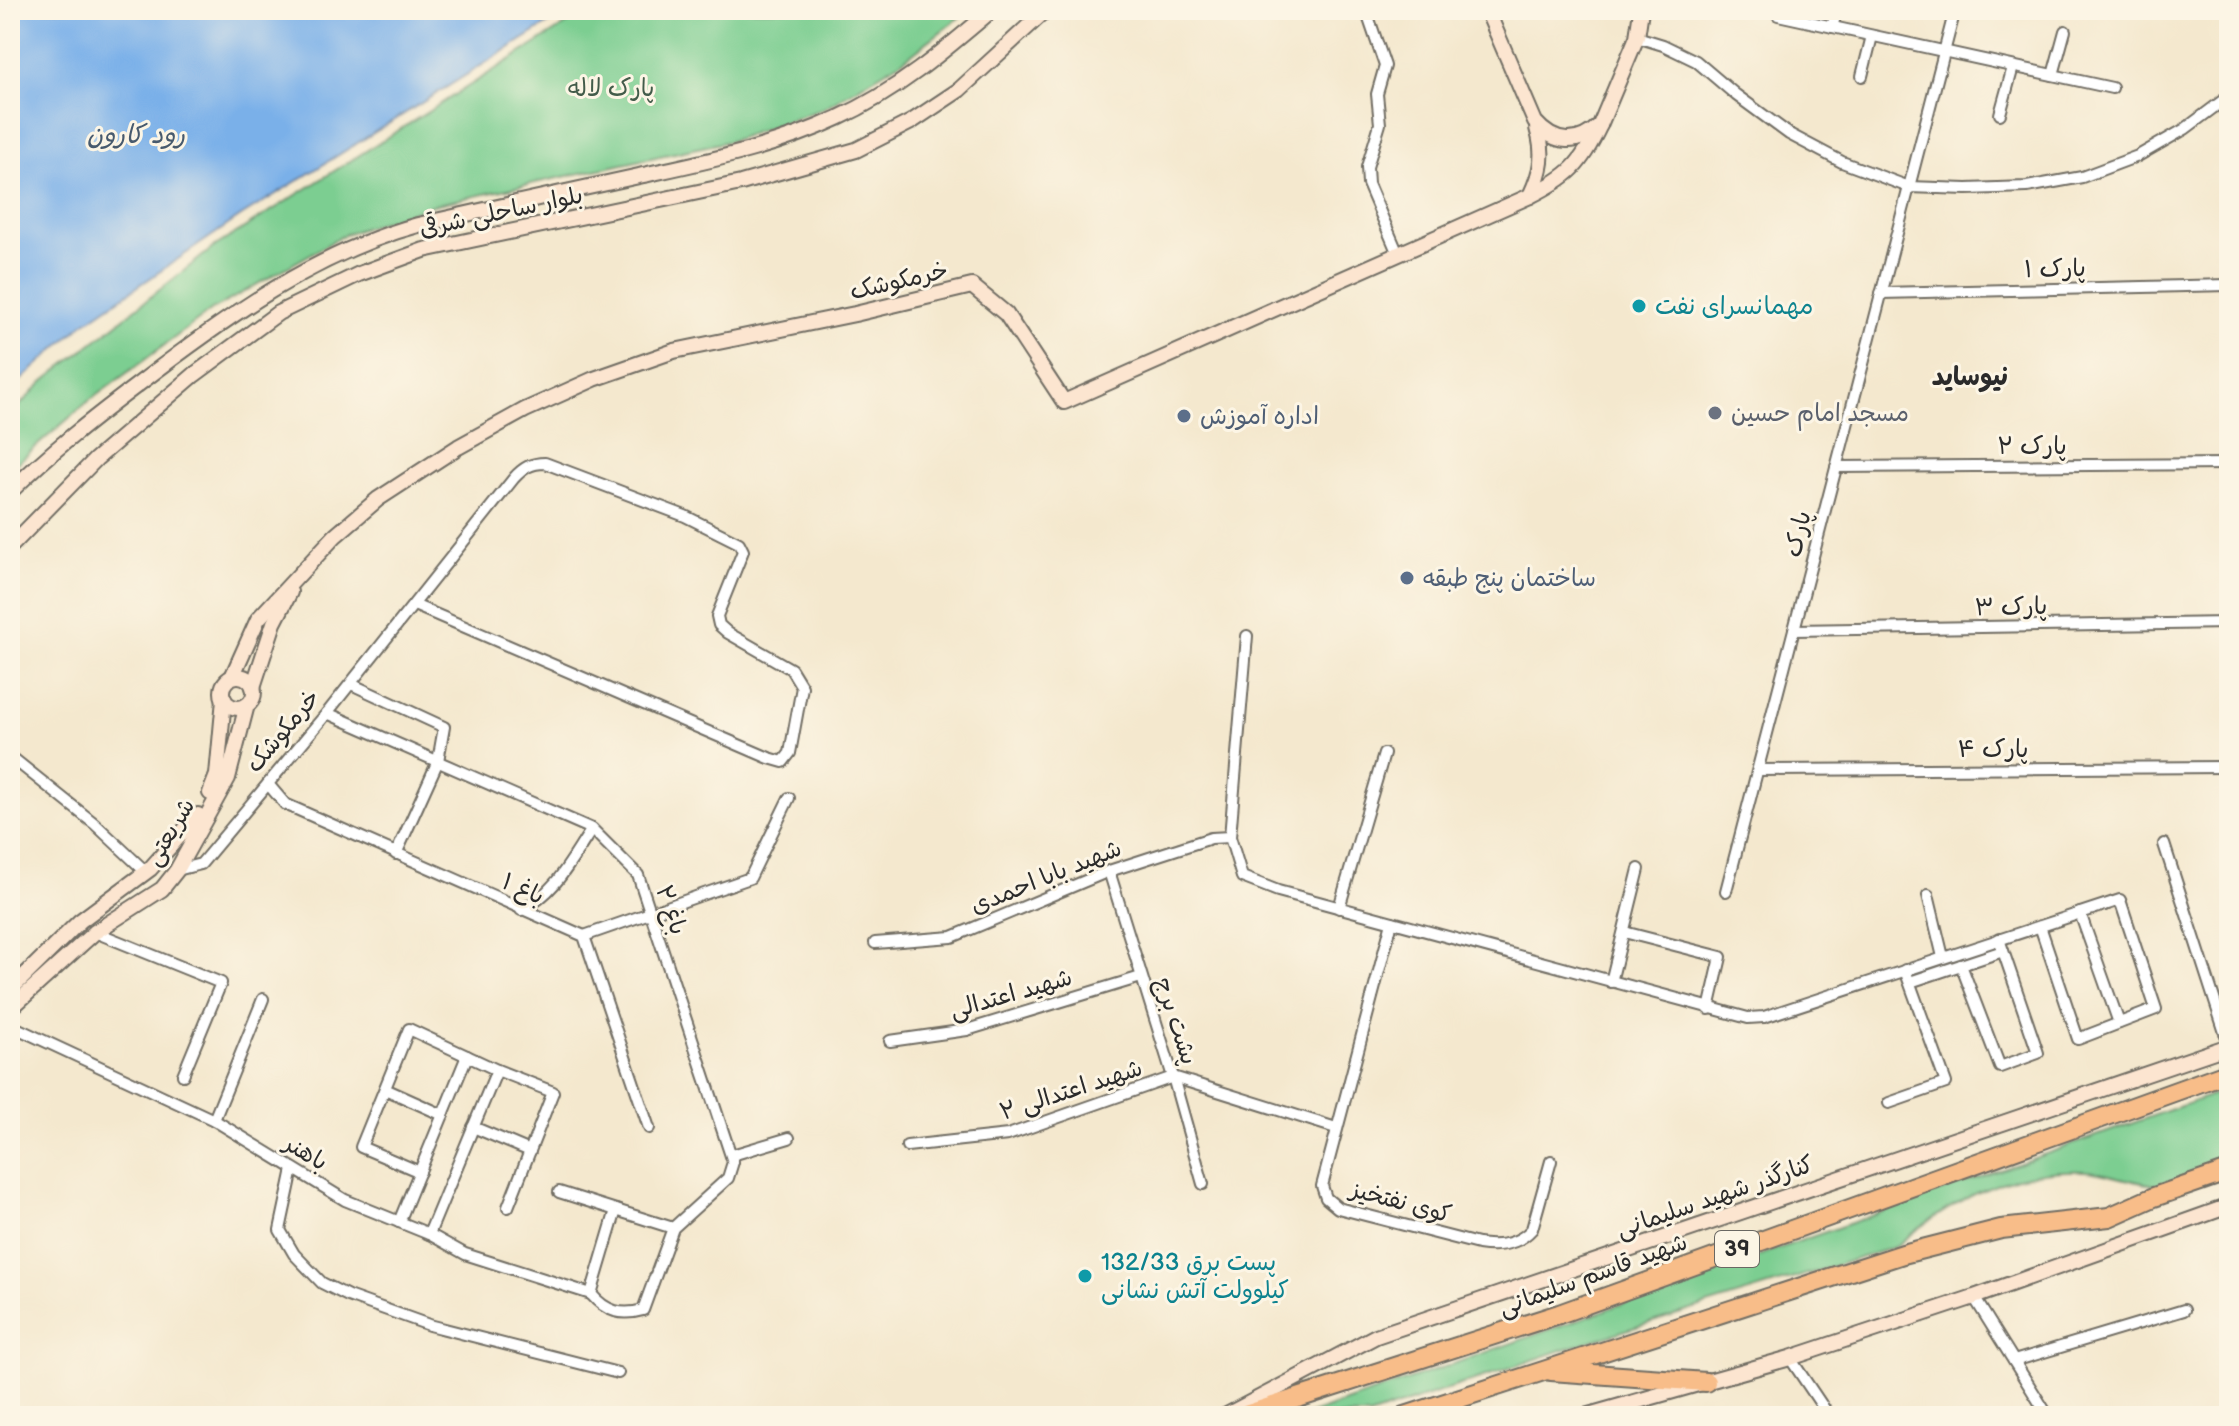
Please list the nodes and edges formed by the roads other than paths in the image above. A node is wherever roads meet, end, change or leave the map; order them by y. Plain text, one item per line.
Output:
1 (992, 10) edge
2 (1046, 10) edge
3 (1357, 10) edge
4 (1487, 10) edge
5 (1641, 10) edge
6 (1837, 10) edge
7 (1955, 10) edge
8 (1778, 15) dead end
9 (1832, 27) junction
10 (2065, 31) dead end
11 (1872, 36) junction
12 (1637, 37) junction
13 (1943, 52) junction
14 (2013, 67) junction
15 (2053, 75) junction
16 (1862, 76) dead end
17 (2112, 88) dead end
18 (2229, 96) edge
19 (2000, 114) dead end
20 (1535, 122) junction
21 (1600, 125) junction
22 (1909, 187) junction
23 (1530, 196) junction
24 (1398, 254) junction
25 (2229, 285) edge
26 (1881, 293) junction
27 (2229, 464) edge
28 (1836, 467) junction
29 (10, 492) edge
30 (10, 547) edge
31 (297, 578) junction
32 (414, 605) junction
33 (2229, 623) edge
34 (1794, 630) junction
35 (1247, 636) dead end
36 (232, 677) junction
37 (351, 684) junction
38 (253, 687) junction
39 (224, 699) junction
40 (247, 705) junction
41 (327, 713) junction
42 (1384, 754) dead end
43 (10, 756) edge
44 (438, 761) junction
45 (2229, 767) edge
46 (1758, 770) junction
47 (268, 784) junction
48 (789, 798) dead end
49 (194, 828) junction
50 (592, 829) junction
51 (1230, 837) junction
52 (2164, 844) dead end
53 (396, 854) junction
54 (1639, 869) dead end
55 (177, 870) junction
56 (1109, 871) junction
57 (145, 872) junction
58 (164, 885) junction
59 (1726, 891) dead end
60 (152, 895) junction
61 (1928, 895) dead end
62 (1339, 908) junction
63 (521, 910) junction
64 (651, 913) junction
65 (2080, 913) junction
66 (80, 921) junction
67 (1392, 922) junction
68 (2040, 926) junction
69 (95, 932) junction
70 (1624, 932) junction
71 (584, 936) junction
72 (1999, 939) junction
73 (875, 943) dead end
74 (2003, 951) junction
75 (1943, 957) junction
76 (1961, 965) junction
77 (1905, 970) junction
78 (1141, 977) junction
79 (1611, 982) junction
80 (1910, 982) junction
81 (10, 990) edge
82 (263, 999) dead end
83 (10, 1009) edge
84 (1709, 1009) junction
85 (2119, 1023) junction
86 (10, 1025) edge
87 (890, 1041) dead end
88 (2229, 1045) edge
89 (467, 1056) junction
90 (497, 1070) junction
91 (2229, 1072) edge
92 (183, 1075) dead end
93 (1173, 1077) junction
94 (385, 1089) junction
95 (1889, 1103) dead end
96 (443, 1115) junction
97 (214, 1120) junction
98 (473, 1127) junction
99 (649, 1128) dead end
100 (1336, 1128) junction
101 (789, 1138) dead end
102 (907, 1146) dead end
103 (530, 1151) junction
104 (732, 1155) junction
105 (1551, 1161) dead end
106 (293, 1169) junction
107 (2229, 1171) edge
108 (420, 1172) junction
109 (1203, 1184) dead end
110 (559, 1192) dead end
111 (2229, 1206) edge
112 (508, 1207) dead end
113 (616, 1210) junction
114 (399, 1222) junction
115 (673, 1228) junction
116 (429, 1234) junction
117 (591, 1294) junction
118 (1974, 1297) junction
119 (2184, 1310) dead end
120 (1790, 1358) junction
121 (2014, 1361) junction
122 (1541, 1371) junction
123 (618, 1373) dead end
124 (1706, 1382) junction
125 (1301, 1398) junction
126 (1613, 1412) edge
127 (1225, 1416) edge
128 (1242, 1416) edge
129 (1263, 1416) edge
130 (1405, 1416) edge
131 (1585, 1416) edge
132 (1829, 1416) edge
133 (2048, 1416) edge

1 - 29 street, بلوار ساحلی شرقی
2 - 30 street, بلوار ساحلی شرقی
3 - 24 street
4 - 20 street
5 - 12 street, خرمکوشک
6 - 9 street
7 - 13 street, پارک
8 - 9 street
9 - 11 street
10 - 15 street
11 - 13 street
11 - 16 street
12 - 21 street, خرمکوشک
12 - 22 street
13 - 14 street
13 - 22 street, پارک
14 - 15 street
14 - 19 street
15 - 17 street
18 - 22 street
20 - 21 street
20 - 23 street
21 - 23 street, خرمکوشک
22 - 26 street, پارک
23 - 24 street, خرمکوشک
24 - 31 street, خرمکوشک
25 - 26 street, پارک ۱
26 - 28 street, پارک
27 - 28 street, پارک ۲
28 - 34 street, پارک
31 - 36 street
31 - 38 street
32 - 32 street, خرمکوشک
32 - 37 street, خرمکوشک
33 - 34 street, پارک ۳
34 - 46 street, پارک
35 - 51 street
36 - 38 street
36 - 39 street
37 - 41 street, خرمکوشک
37 - 44 street
38 - 40 street
39 - 40 street
39 - 49 street, شریعتی
40 - 49 street, شریعتی
41 - 44 street, باغ ۲
41 - 47 street, خرمکوشک
42 - 62 street
43 - 57 street
44 - 50 street, باغ ۲
44 - 53 street
45 - 46 street, پارک ۴
46 - 59 street, پارک
47 - 53 street, باغ ۱
47 - 55 street, خرمکوشک
48 - 64 street
49 - 55 street, شریعتی
49 - 57 street, شریعتی
50 - 63 street
50 - 64 street, باغ ۲
51 - 56 street, شهید بابا احمدی
51 - 62 street
52 - 88 street
53 - 63 street, باغ ۱
54 - 70 street
55 - 58 street, شریعتی
56 - 73 street, شهید بابا احمدی
56 - 78 street, پشت برج
57 - 58 street
57 - 60 street
57 - 66 street, شریعتی
58 - 60 street, شریعتی
60 - 69 street, شریعتی
61 - 75 street
62 - 67 street
63 - 71 street, باغ ۱
64 - 71 street
64 - 104 street, باغ ۲
65 - 68 street
65 - 85 street
65 - 85 street
66 - 69 street
66 - 81 street, شریعتی
67 - 79 street
67 - 100 street, کوی نفتخیز
68 - 72 street
68 - 85 street
69 - 83 street, شریعتی
69 - 92 street
70 - 79 street
70 - 84 street
71 - 99 street
72 - 74 street
72 - 75 street
74 - 76 street
74 - 76 street
75 - 77 street
76 - 80 street
77 - 80 street
77 - 84 street
78 - 87 street, شهید اعتدالی
78 - 93 street, پشت برج
79 - 84 street
80 - 95 street
82 - 97 street
86 - 97 street, باهنر
88 - 127 street, کنارگذر شهید سلیمانی
89 - 90 street
89 - 94 street
89 - 96 street
90 - 98 street
90 - 103 street
91 - 125 highway, شهید قاسم سلیمانی / 39
93 - 100 street, شهید اعتدالی ۲
93 - 102 street, شهید اعتدالی ۲
93 - 109 street, پشت برج
94 - 96 street
94 - 108 street
96 - 108 street
97 - 106 street, باهنر
98 - 103 street
98 - 116 street
100 - 105 street, کوی نفتخیز
101 - 104 street
103 - 112 street
104 - 115 street
106 - 114 street, باهنر
106 - 123 street
107 - 122 highway, 39
108 - 114 street
110 - 113 street
111 - 118 street
113 - 115 street
113 - 117 street
114 - 116 street, باهنر
115 - 117 street
116 - 117 street, باهنر
118 - 120 street
118 - 121 street
119 - 121 street
120 - 124 street
120 - 132 street
121 - 133 street
122 - 124 highway
122 - 130 highway, 39
124 - 126 street
125 - 128 highway, شهید قاسم سلیمانی / 39
125 - 129 highway
126 - 131 street

